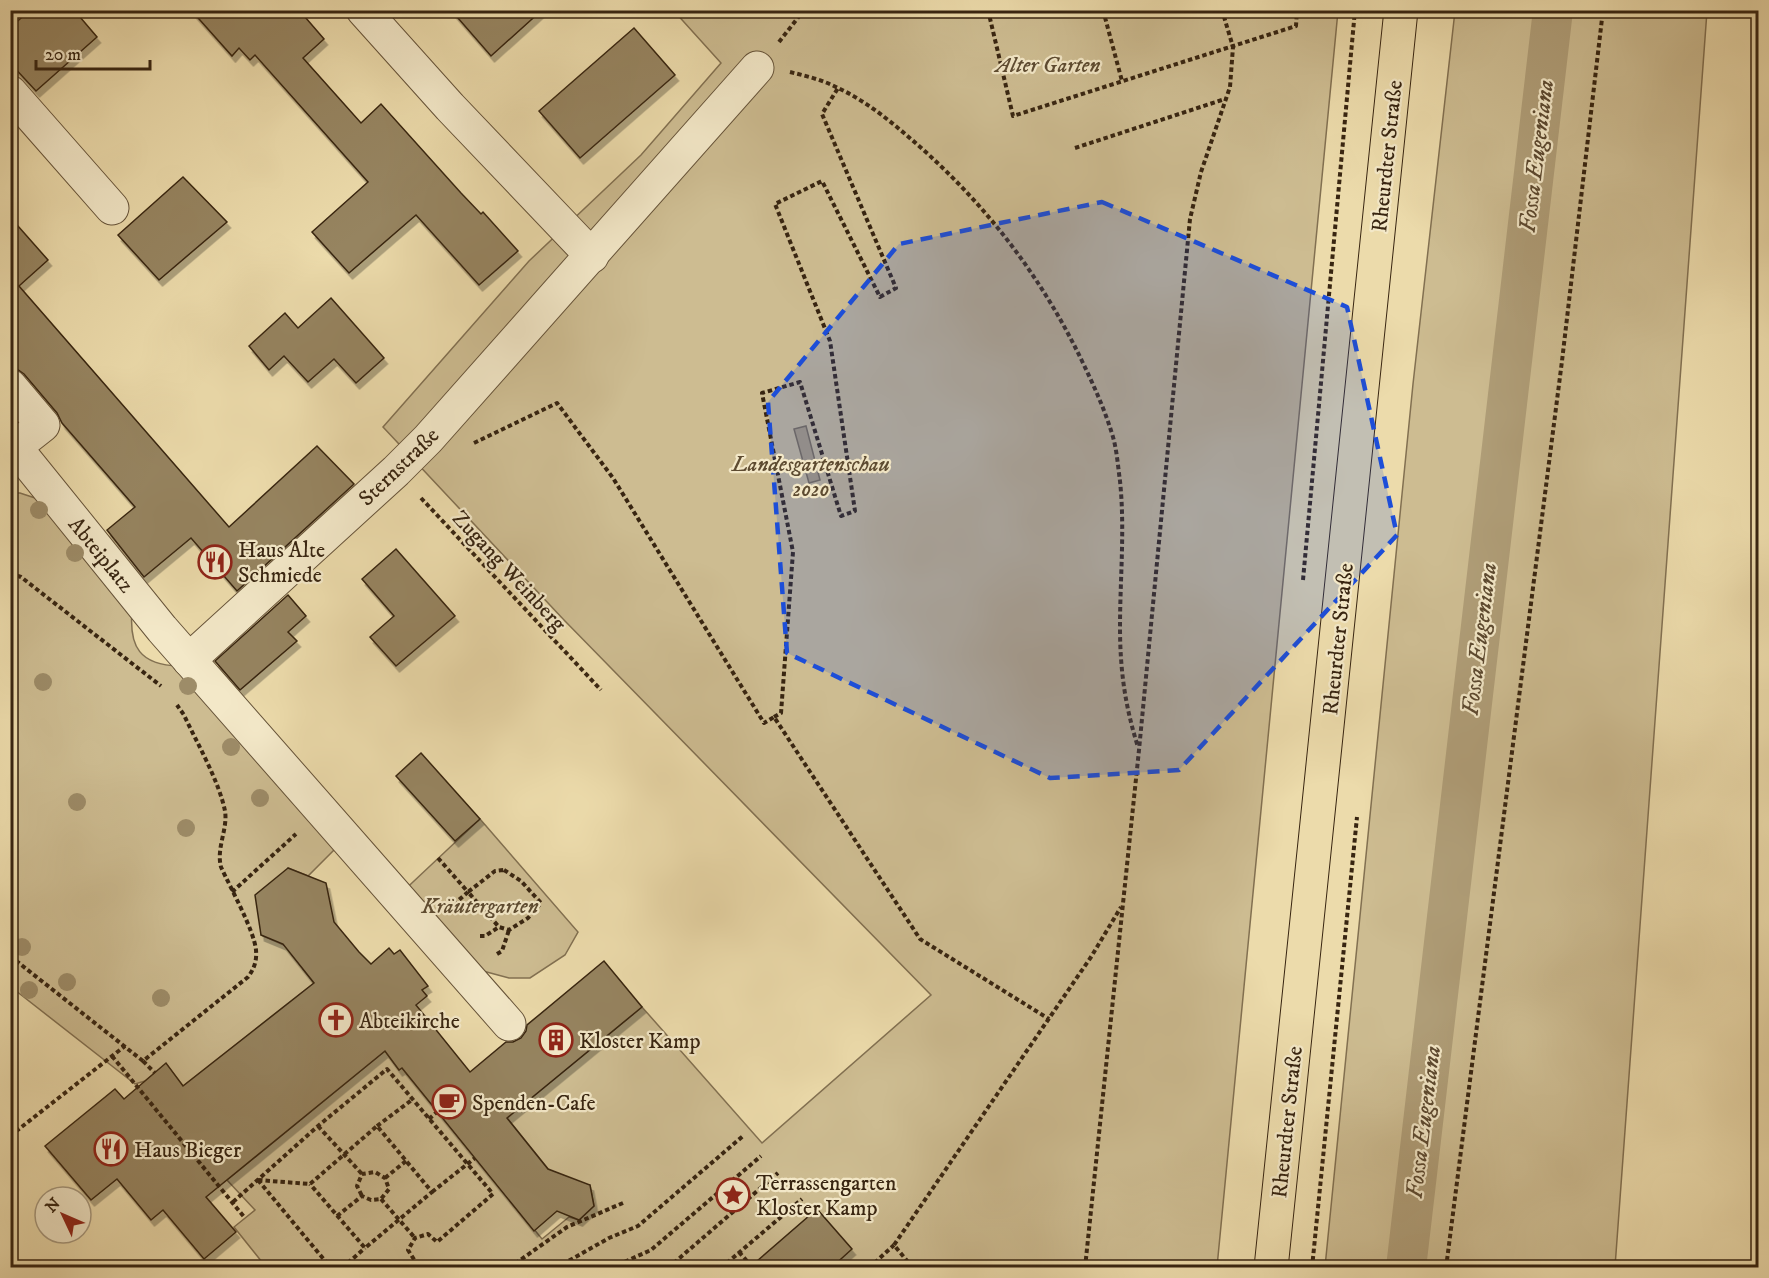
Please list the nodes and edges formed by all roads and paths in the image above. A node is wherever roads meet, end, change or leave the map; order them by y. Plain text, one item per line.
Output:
1 (363, 10) edge
2 (988, 10) edge
3 (1103, 10) edge
4 (1222, 10) edge
5 (1297, 10) edge
6 (1401, 10) edge
7 (1603, 10) edge
8 (1233, 47) junction
9 (757, 68) joint
10 (1122, 81) junction
11 (838, 88) junction
12 (10, 92) edge
13 (1225, 99) junction
14 (1075, 148) dead end
15 (112, 208) dead end
16 (592, 256) junction
17 (10, 386) edge
18 (428, 439) junction
19 (13, 449) edge
20 (396, 471) junction
21 (10, 573) edge
22 (189, 660) junction
23 (601, 690) dead end
24 (168, 694) dead end
25 (175, 702) dead end
26 (774, 717) junction
27 (1139, 750) junction
28 (321, 811) junction
29 (438, 858) dead end
30 (232, 892) junction
31 (468, 892) junction
32 (1123, 904) junction
33 (425, 928) junction
34 (10, 956) edge
35 (1049, 1018) junction
36 (509, 1024) dead end
37 (125, 1046) junction
38 (112, 1056) junction
39 (143, 1061) junction
40 (155, 1073) dead end
41 (413, 1099) junction
42 (438, 1112) dead end
43 (429, 1119) junction
44 (318, 1126) junction
45 (377, 1126) junction
46 (10, 1136) edge
47 (743, 1136) dead end
48 (345, 1155) junction
49 (761, 1156) dead end
50 (475, 1158) dead end
51 (406, 1161) junction
52 (467, 1164) junction
53 (778, 1173) dead end
54 (363, 1174) junction
55 (385, 1178) junction
56 (257, 1180) junction
57 (310, 1184) junction
58 (432, 1192) junction
59 (362, 1196) junction
60 (381, 1199) junction
61 (802, 1199) dead end
62 (232, 1203) junction
63 (624, 1203) dead end
64 (337, 1216) junction
65 (245, 1218) dead end
66 (399, 1219) junction
67 (415, 1238) junction
68 (894, 1245) junction
69 (365, 1248) junction
70 (739, 1252) junction
71 (331, 1268) edge
72 (342, 1268) edge
73 (407, 1268) edge
74 (509, 1268) edge
75 (522, 1268) edge
76 (539, 1268) edge
77 (556, 1268) edge
78 (611, 1268) edge
79 (668, 1268) edge
80 (721, 1268) edge
81 (753, 1268) edge
82 (869, 1268) edge
83 (913, 1268) edge
84 (1084, 1268) edge
85 (1271, 1268) edge
86 (1446, 1268) edge

1 - 16 street
2 - 10 path
3 - 10 path
4 - 8 path
5 - 8 path
6 - 85 main road, Rheurdter Straße
7 - 86 path
8 - 10 path
8 - 13 path
9 - 11 path
9 - 16 street, Sternstraße
11 - 26 path
11 - 27 path
12 - 15 street
13 - 14 path
13 - 27 path
16 - 18 street, Sternstraße
17 - 19 street, Abteiplatz
18 - 20 street, Sternstraße
18 - 26 path
19 - 22 street, Abteiplatz
20 - 22 street, Sternstraße
20 - 23 path, Zugang Weinberg
21 - 24 path
22 - 28 street, Abteiplatz
25 - 30 path
26 - 35 path
27 - 32 path
28 - 30 path
28 - 33 street, Abteiplatz
29 - 31 path
30 - 39 path
31 - 31 path
31 - 33 path
32 - 35 path
32 - 84 path
33 - 36 street, Abteiplatz
34 - 37 path
35 - 68 path
37 - 38 path
37 - 39 path
38 - 46 path
38 - 62 path
39 - 40 path
41 - 43 path
41 - 44 path
41 - 45 path
42 - 43 path
43 - 52 path
44 - 48 path
44 - 56 path
45 - 48 path
45 - 51 path
47 - 77 path
48 - 54 path
48 - 57 path
49 - 78 path
50 - 52 path
51 - 55 path
51 - 58 path
52 - 58 path
52 - 67 path
53 - 79 path
54 - 55 path
54 - 59 path
55 - 60 path
56 - 57 path
56 - 62 path
56 - 71 path
57 - 64 path
58 - 66 path
59 - 60 path
59 - 64 path
60 - 66 path
61 - 70 path
62 - 65 path
63 - 74 path
64 - 69 path
66 - 67 path
66 - 69 path
67 - 73 path
68 - 82 path
68 - 83 path
69 - 72 path
70 - 80 path
70 - 81 path
75 - 76 path

